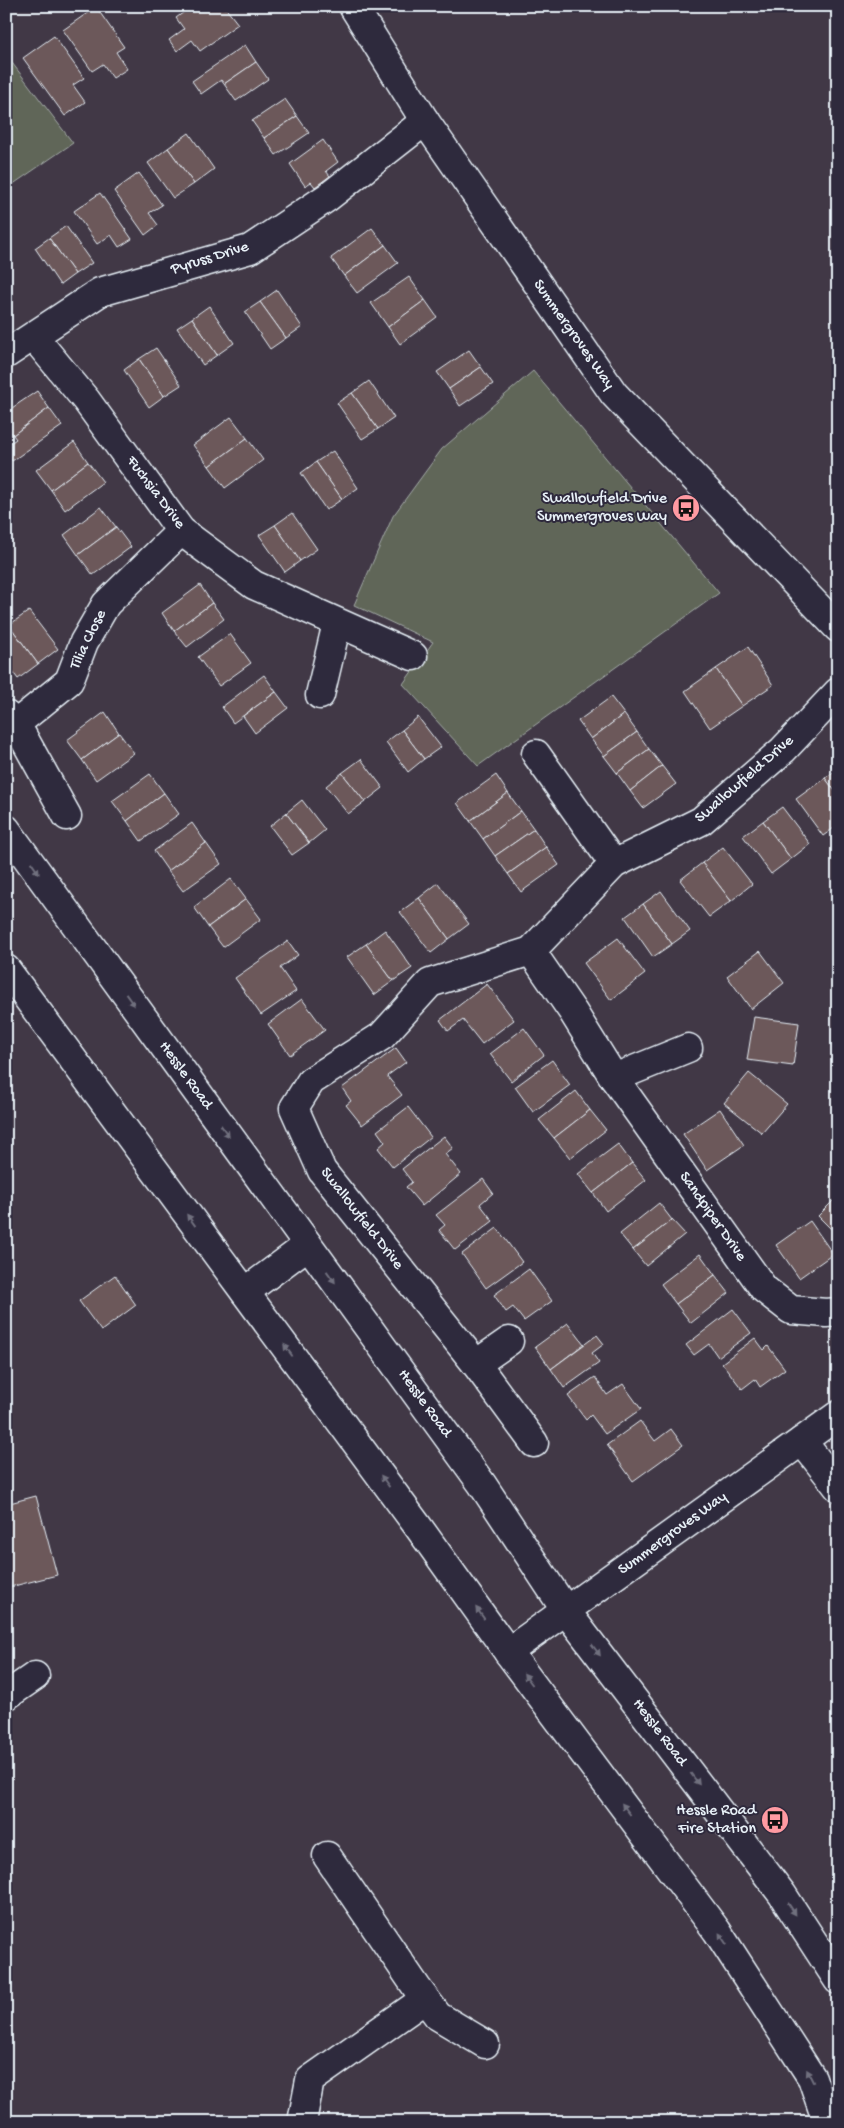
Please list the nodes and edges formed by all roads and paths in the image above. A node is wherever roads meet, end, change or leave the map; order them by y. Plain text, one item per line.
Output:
1 (353, 6) edge
2 (425, 121) junction
3 (34, 336) junction
4 (6, 354) edge
5 (181, 531) junction
6 (337, 623) junction
7 (838, 628) edge
8 (414, 656) dead end
9 (838, 692) edge
10 (320, 695) dead end
11 (11, 720) edge
12 (536, 754) dead end
13 (67, 816) dead end
14 (6, 828) edge
15 (614, 864) junction
16 (531, 951) junction
17 (6, 969) edge
18 (688, 1048) dead end
19 (614, 1078) junction
20 (308, 1245) junction
21 (245, 1292) junction
22 (838, 1312) edge
23 (509, 1341) dead end
24 (476, 1364) junction
25 (838, 1415) edge
26 (802, 1441) junction
27 (534, 1443) dead end
28 (838, 1487) edge
29 (566, 1611) junction
30 (508, 1652) junction
31 (35, 1676) dead end
32 (6, 1696) edge
33 (327, 1856) dead end
34 (838, 1980) edge
35 (425, 1999) junction
36 (485, 2044) dead end
37 (302, 2122) edge
38 (826, 2122) edge

1 - 2 street, Summergroves Way
2 - 3 street, Pyruss Drive
2 - 7 street, Summergroves Way
3 - 4 street, Pyruss Drive
3 - 5 street, Fuchsia Drive
5 - 6 street, Fuchsia Drive
5 - 11 street, Tilia Close
6 - 8 street, Fuchsia Drive
6 - 10 street
9 - 15 street, Swallowfield Drive
11 - 13 street, Tilia Close
12 - 15 street
14 -> 20 street, Hessle Road
15 - 16 street, Swallowfield Drive
16 - 19 street, Sandpiper Drive
16 - 24 street, Swallowfield Drive
21 -> 17 street
18 - 19 street
19 - 22 street, Sandpiper Drive
20 - 21 street
20 -> 29 street, Hessle Road
30 -> 21 street
23 - 24 street
24 - 27 street, Swallowfield Drive
25 - 26 street, Summergroves Way
26 - 28 street
26 - 29 street, Summergroves Way
29 - 30 street, Summergroves Way
29 -> 34 street, Hessle Road
38 -> 30 street
31 - 32 street
33 - 35 street
35 - 36 street
35 - 37 street

